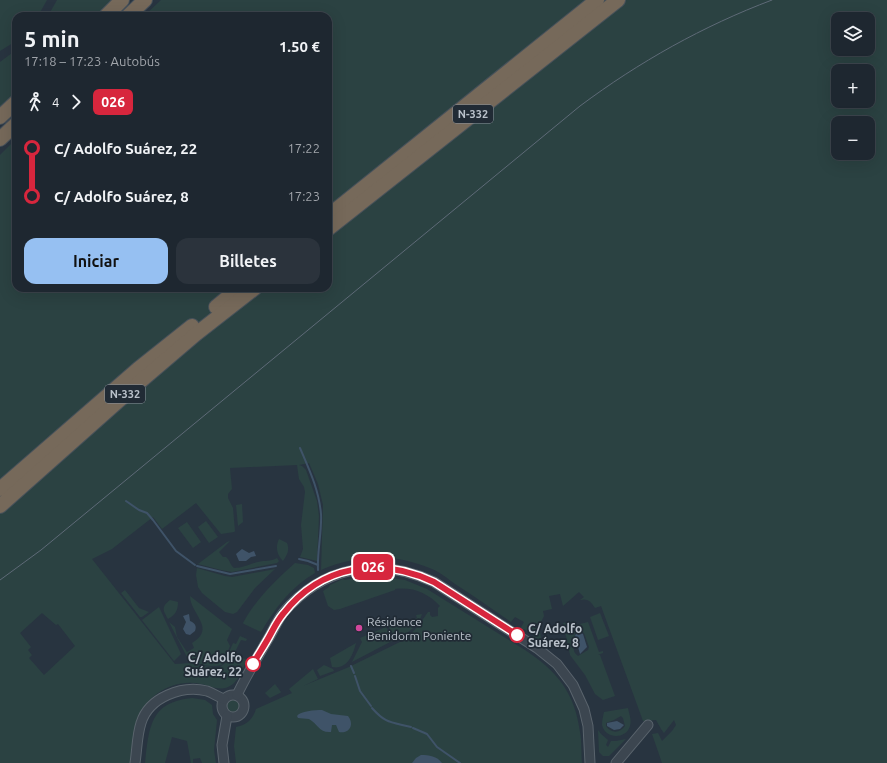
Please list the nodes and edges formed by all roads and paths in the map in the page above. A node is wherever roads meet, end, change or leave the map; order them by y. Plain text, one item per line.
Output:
1 (122, 0) edge
2 (145, 0) edge
3 (597, 0) edge
4 (618, 0) edge
5 (110, 12) edge
6 (132, 12) edge
7 (12, 106) edge
8 (0, 118) edge
9 (12, 128) edge
10 (0, 139) edge
11 (332, 213) edge
12 (332, 226) edge
13 (234, 292) edge
14 (250, 292) edge
15 (0, 489) edge
16 (0, 506) edge
17 (237, 695) junction
18 (224, 699) junction
19 (227, 716) junction
20 (648, 725) dead end
21 (592, 762) edge
22 (615, 762) edge
23 (135, 763) edge
24 (224, 763) edge

1 - 5 highway
2 - 6 highway
3 - 11 highway, N-332
4 - 12 highway, N-332
7 - 8 highway
9 - 10 highway
13 - 15 highway, N-332
14 - 16 highway, N-332
17 - 18 street
17 - 19 street
17 - 21 street
18 - 19 street
18 - 23 street
19 - 24 street
20 - 22 street

